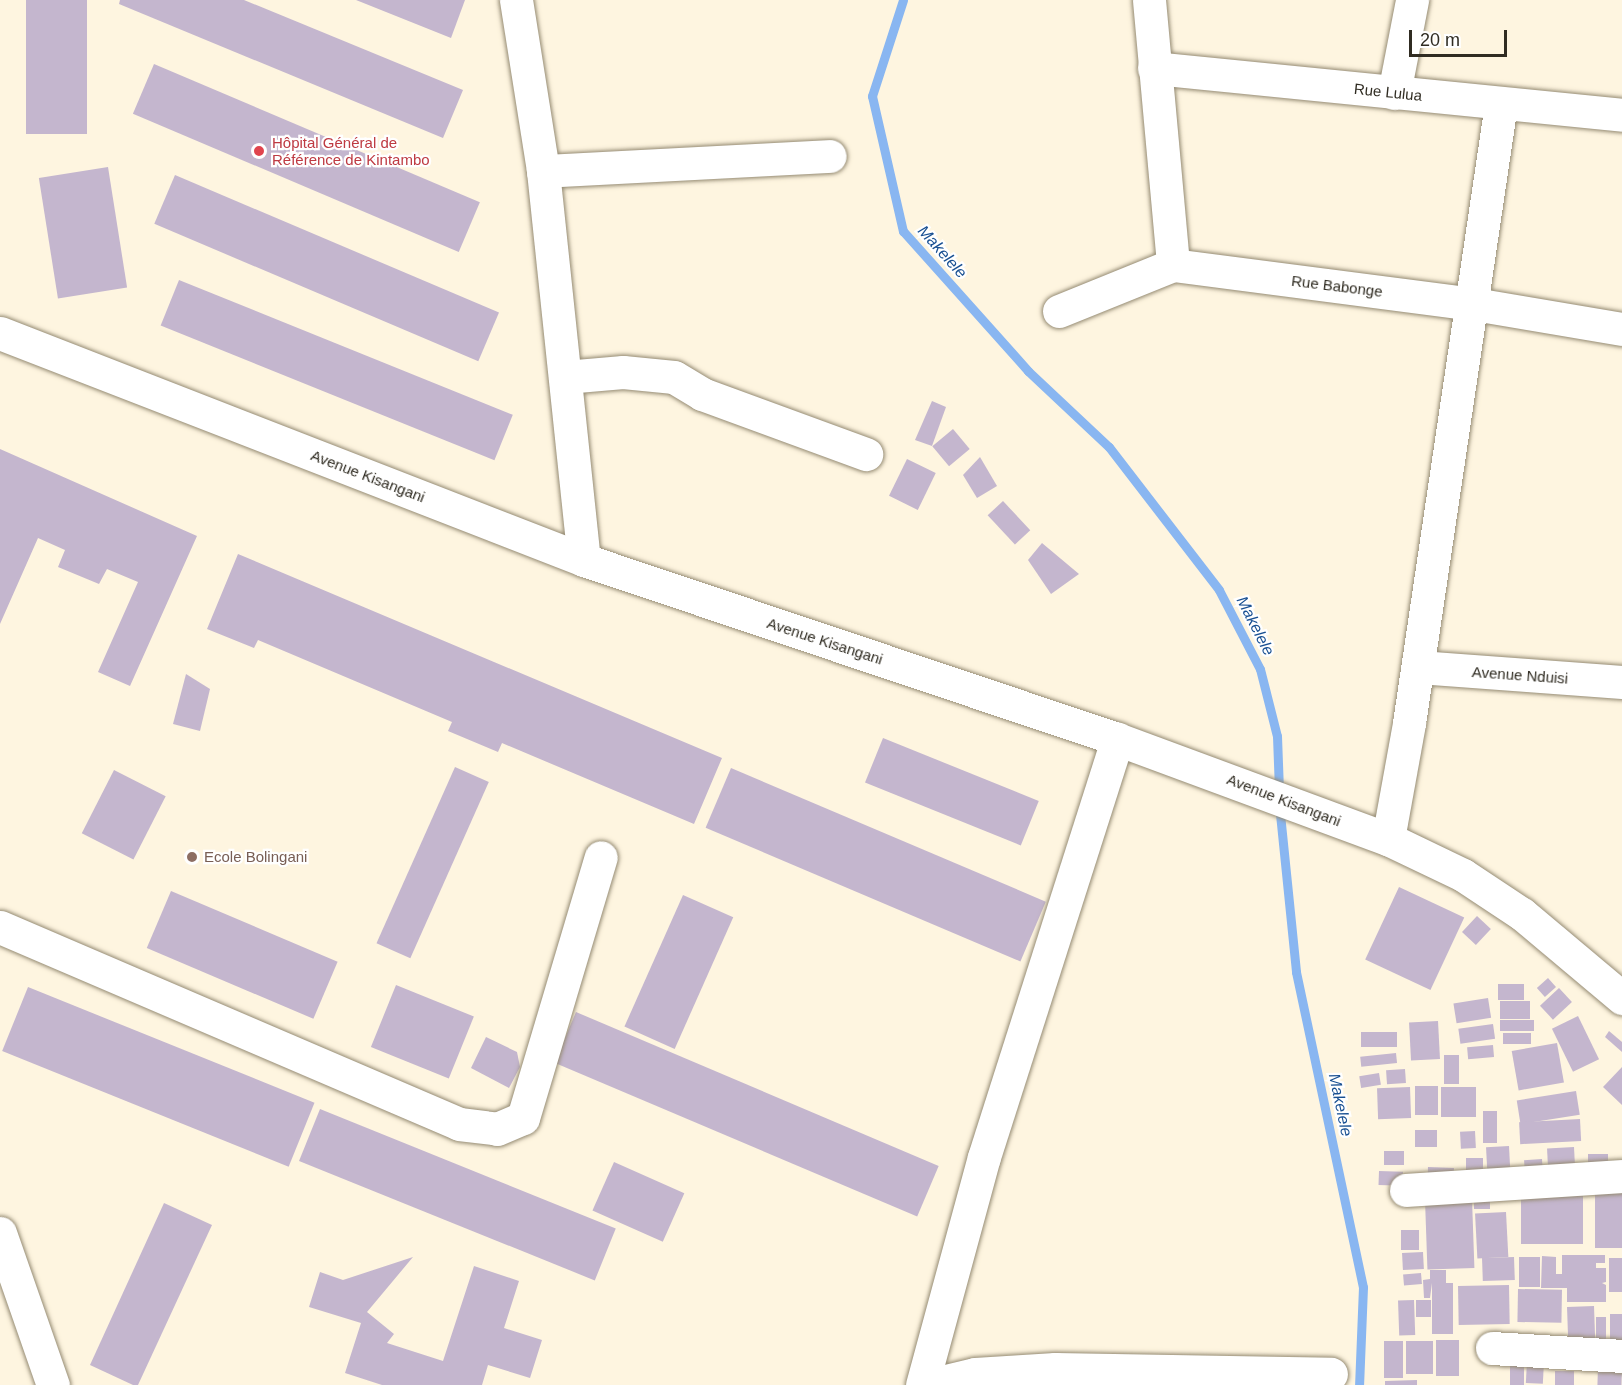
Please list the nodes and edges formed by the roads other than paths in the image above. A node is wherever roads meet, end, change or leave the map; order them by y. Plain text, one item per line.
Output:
1 (516, 0) edge
2 (1149, 0) edge
3 (1412, 0) edge
4 (1154, 68) junction
5 (1394, 93) junction
6 (1502, 104) junction
7 (1622, 115) edge
8 (830, 156) dead end
9 (543, 171) junction
10 (1173, 265) junction
11 (1474, 304) junction
12 (1059, 311) dead end
13 (1622, 329) edge
14 (0, 333) edge
15 (565, 378) junction
16 (866, 454) dead end
17 (584, 560) junction
18 (1418, 667) junction
19 (1622, 682) edge
20 (1117, 739) junction
21 (1388, 839) junction
22 (601, 856) dead end
23 (0, 927) edge
24 (1622, 998) edge
25 (1622, 1176) edge
26 (1406, 1190) dead end
27 (0, 1233) edge
28 (1492, 1348) dead end
29 (1622, 1356) edge
30 (1331, 1374) dead end
31 (53, 1385) edge
32 (922, 1385) edge
33 (929, 1385) edge

1 - 9 street
2 - 4 street
3 - 5 street
4 - 5 street, Rue Lulua
4 - 10 street
5 - 6 street, Rue Lulua
6 - 7 street, Rue Lulua
6 - 11 street
8 - 9 street
9 - 15 street
10 - 11 street, Rue Babonge
10 - 12 street, Rue Babonge
11 - 13 street, Rue Babonge
11 - 18 street
14 - 17 street, Avenue Kisangani
15 - 16 street
15 - 17 street
17 - 20 street, Avenue Kisangani
18 - 19 street, Avenue Nduisi
18 - 21 street
20 - 21 street, Avenue Kisangani
20 - 32 street
21 - 24 street, Avenue Kisangani
22 - 23 street
25 - 26 street
27 - 31 street
28 - 29 street
30 - 33 street

